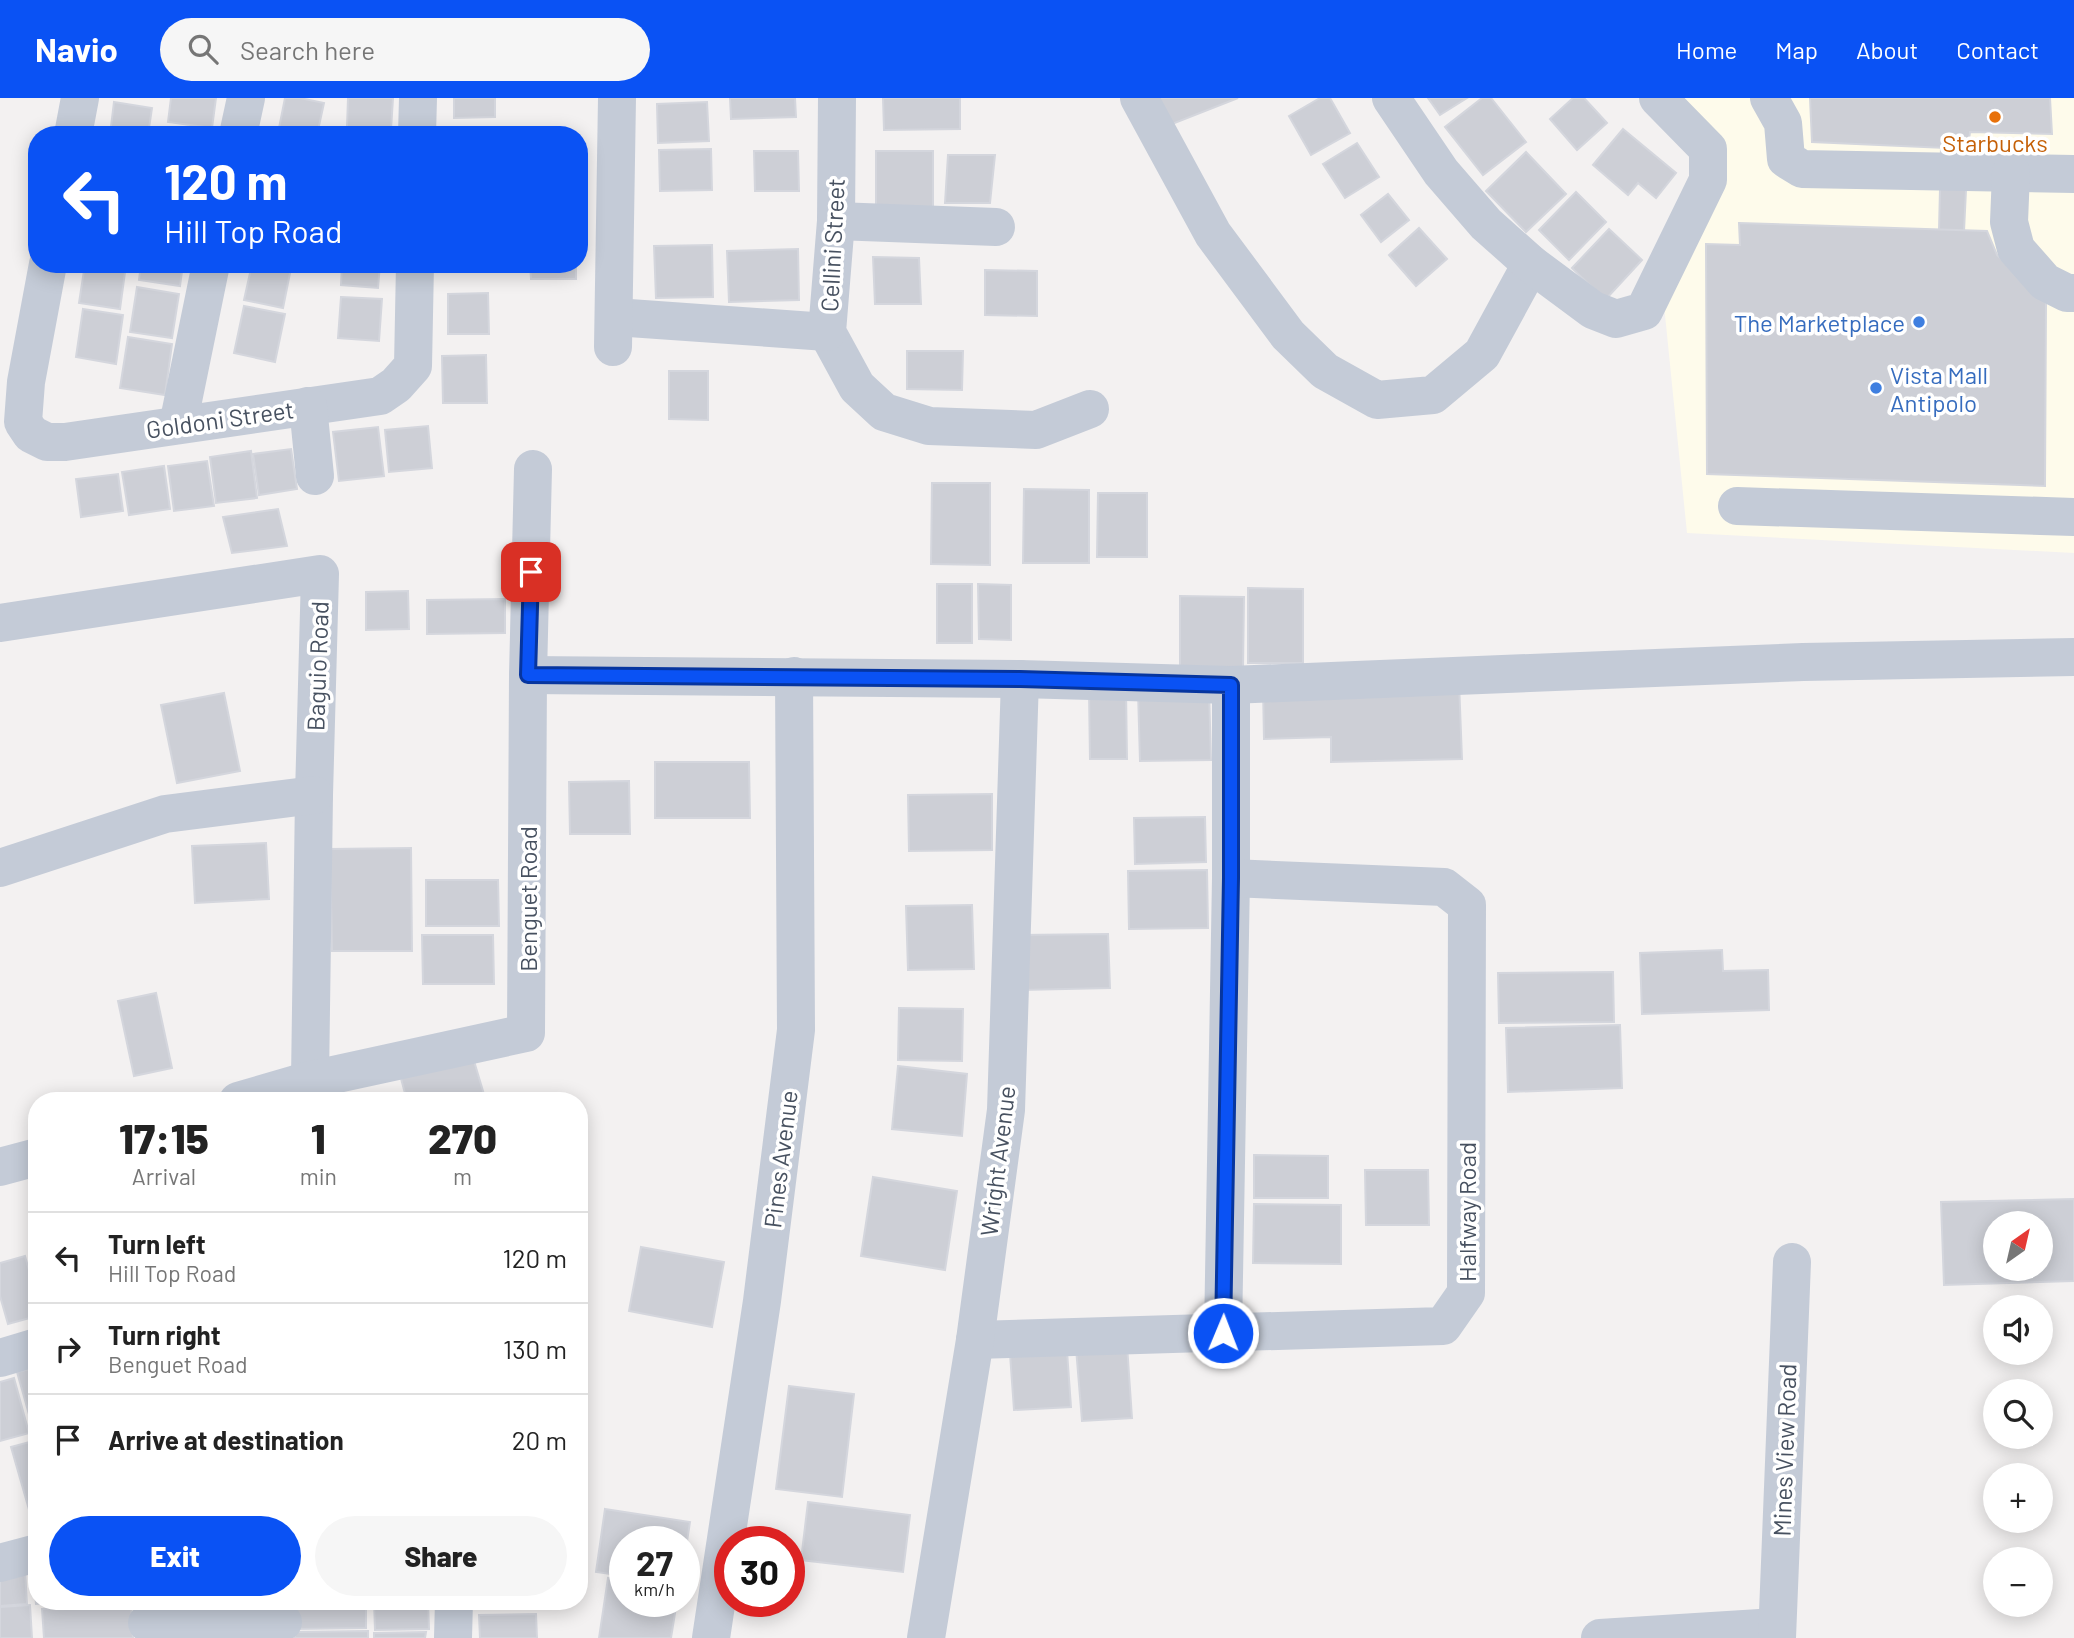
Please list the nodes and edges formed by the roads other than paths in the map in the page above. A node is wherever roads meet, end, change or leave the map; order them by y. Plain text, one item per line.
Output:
1 (80, 98) edge
2 (246, 98) edge
3 (418, 98) edge
4 (617, 98) edge
5 (837, 98) edge
6 (1139, 98) edge
7 (1391, 98) edge
8 (1658, 98) edge
9 (1769, 98) edge
10 (75, 126) edge
11 (240, 126) edge
12 (417, 126) edge
13 (2011, 173) junction
14 (2074, 174) edge
15 (836, 221) junction
16 (996, 227) dead end
17 (1531, 264) junction
18 (46, 273) edge
19 (209, 273) edge
20 (415, 273) edge
21 (2074, 293) edge
22 (827, 332) junction
23 (308, 406) junction
24 (1090, 409) dead end
25 (178, 425) junction
26 (533, 469) dead end
27 (315, 476) dead end
28 (1737, 506) dead end
29 (2074, 517) edge
30 (0, 623) edge
31 (2074, 657) edge
32 (528, 675) junction
33 (794, 676) junction
34 (1020, 679) junction
35 (1231, 685) junction
36 (314, 794) junction
37 (0, 868) edge
38 (1231, 878) junction
39 (310, 1080) junction
40 (269, 1092) edge
41 (28, 1159) edge
42 (0, 1167) edge
43 (1792, 1262) dead end
44 (1223, 1333) junction
45 (975, 1340) junction
46 (28, 1351) edge
47 (0, 1359) edge
48 (28, 1555) edge
49 (0, 1563) edge
50 (454, 1610) edge
51 (283, 1620) edge
52 (147, 1623) dead end
53 (1777, 1632) edge
54 (453, 1638) edge
55 (711, 1638) edge
56 (926, 1638) edge
57 (1600, 1638) edge

1 - 10 street
2 - 11 street
3 - 12 street
4 - 22 street
5 - 15 street, Cellini Street
6 - 17 street
7 - 17 street
8 - 17 street
9 - 13 street
13 - 14 street
13 - 21 street
15 - 16 street
15 - 22 street, Cellini Street
18 - 25 street, Goldoni Street
19 - 25 street
20 - 23 street, Goldoni Street
22 - 24 street, Cellini Street
23 - 25 street, Goldoni Street
23 - 27 street
26 - 32 street, Benguet Road
28 - 29 street
30 - 36 street, Baguio Road
31 - 35 street
32 - 33 street
32 - 39 street, Benguet Road
33 - 34 street
33 - 55 street, Pines Avenue
34 - 35 street
34 - 45 street, Wright Avenue
35 - 38 street
36 - 37 street
36 - 39 street, Baguio Road
38 - 44 street
38 - 44 street, Halfway Road
39 - 40 street, Benguet Road
41 - 42 street
43 - 53 street, Mines View Road
44 - 45 street, Halfway Road
45 - 56 street, Wright Avenue
46 - 47 street
48 - 49 street
50 - 54 street
51 - 52 street
53 - 57 street

